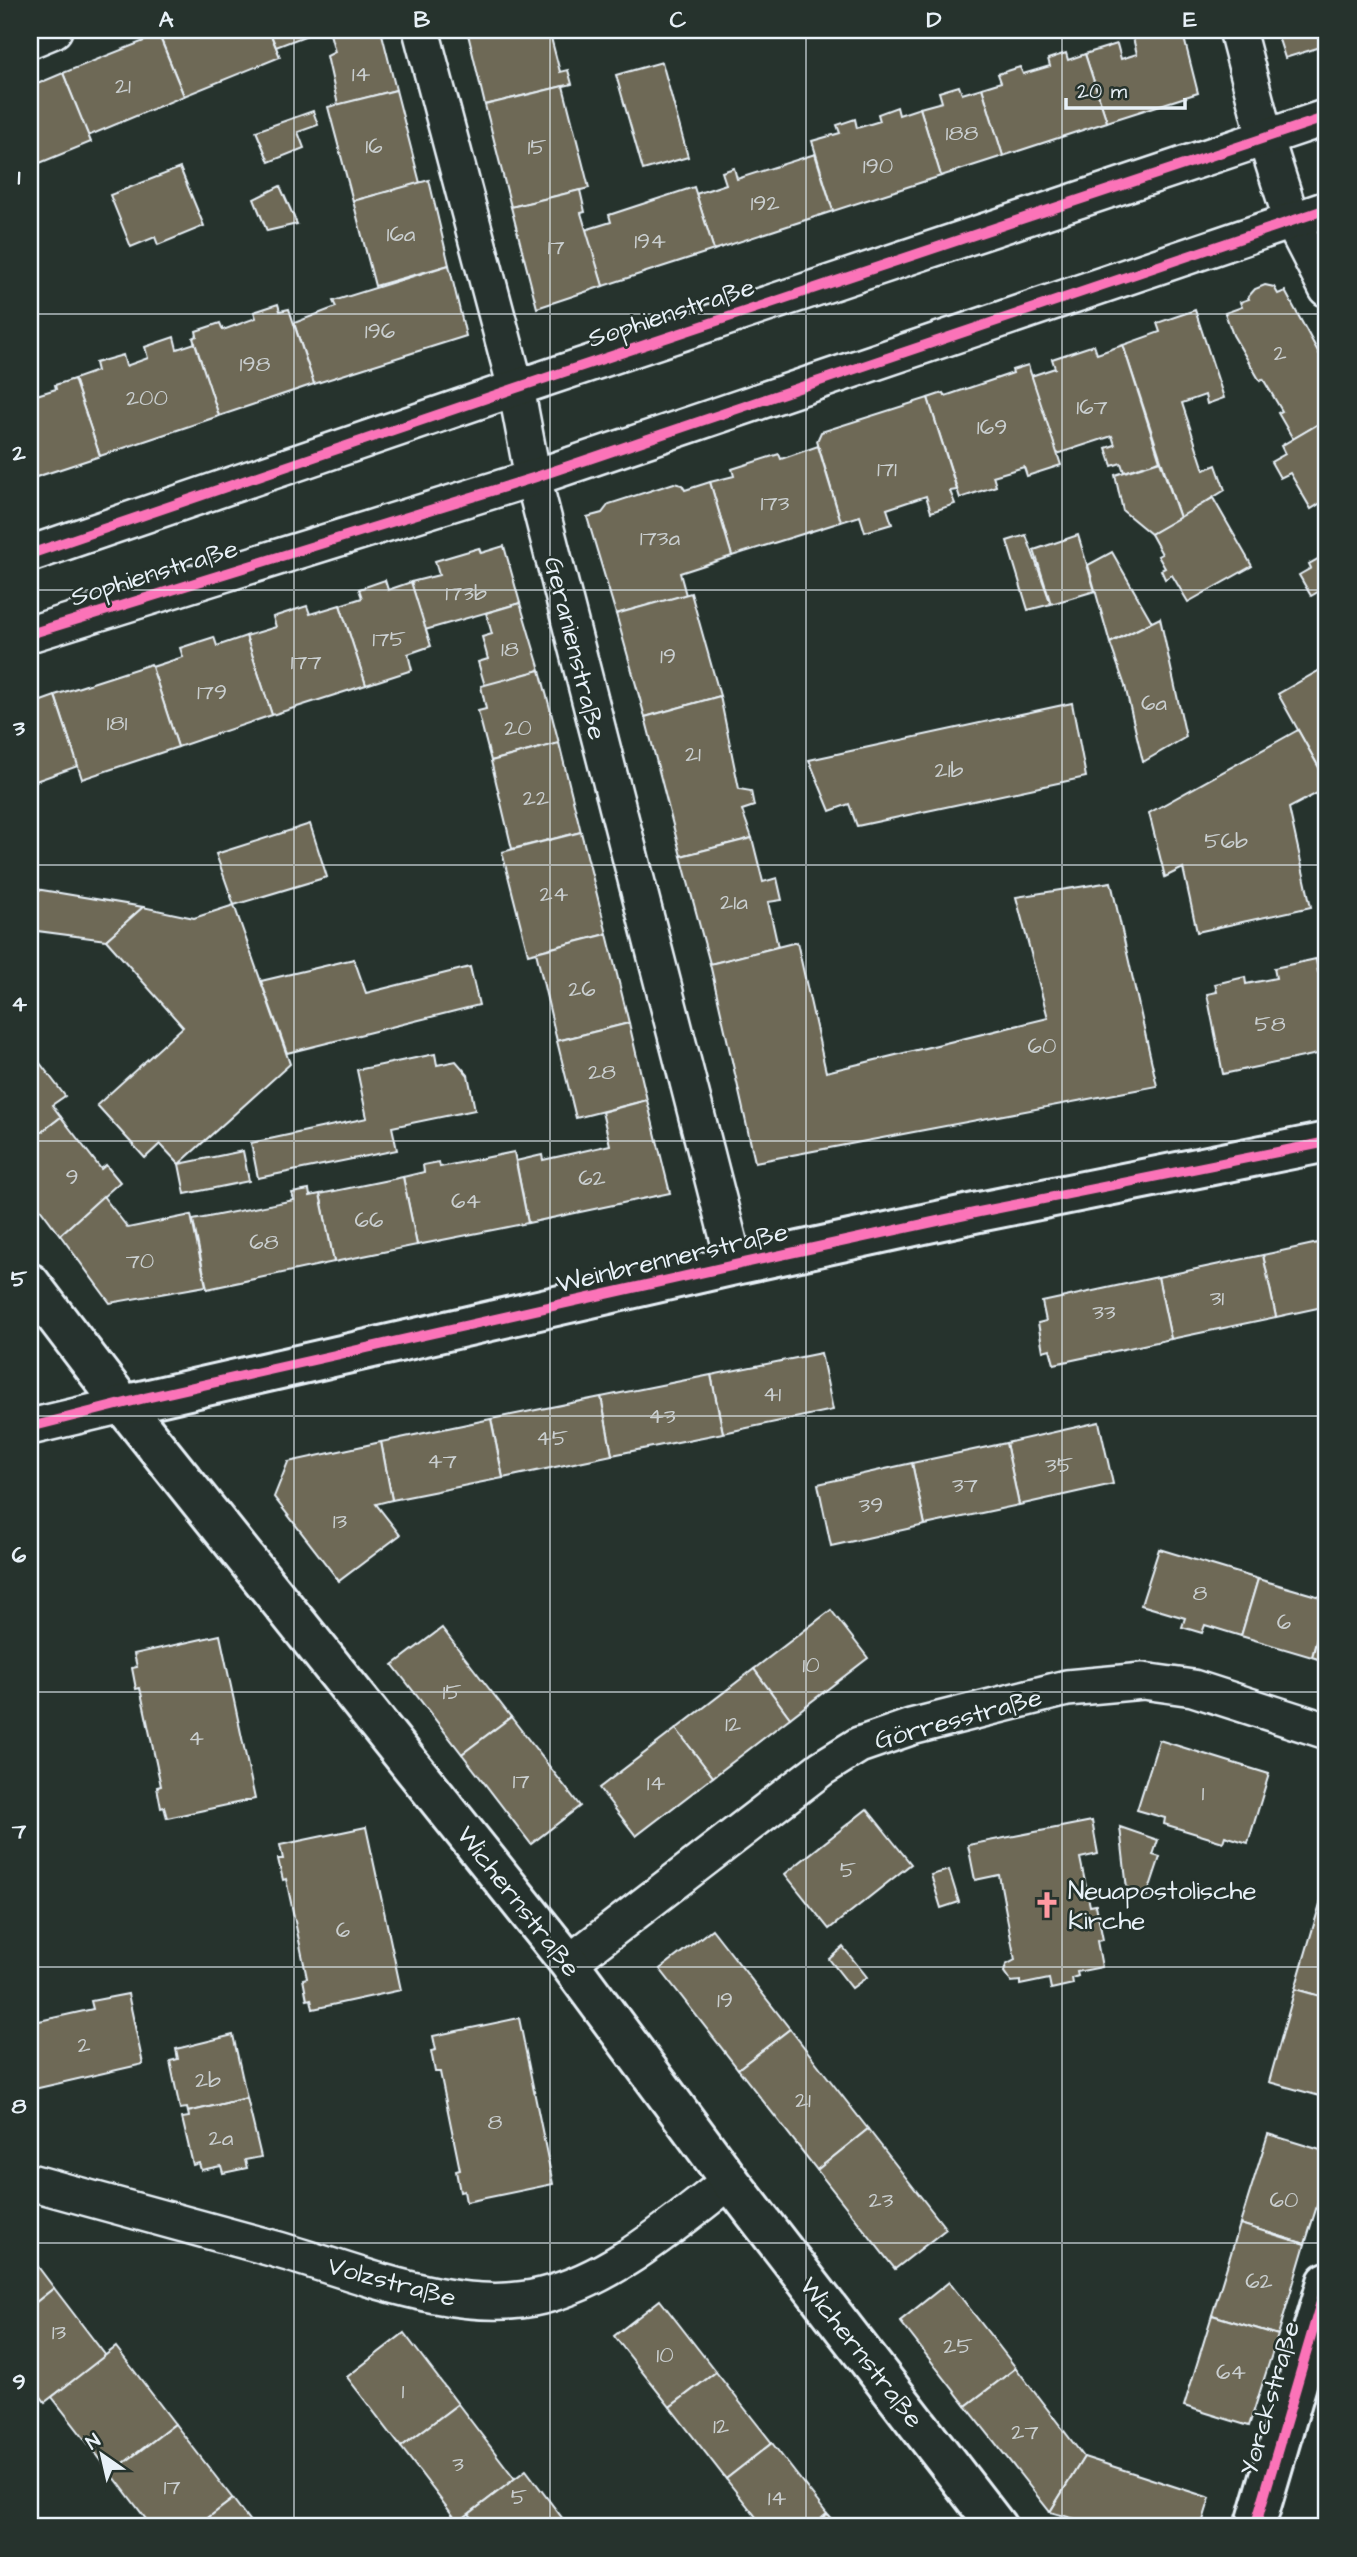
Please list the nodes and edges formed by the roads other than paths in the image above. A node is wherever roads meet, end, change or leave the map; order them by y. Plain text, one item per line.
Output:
1 (54, 30) edge
2 (421, 30) edge
3 (1237, 30) edge
4 (30, 40) edge
5 (1327, 117) edge
6 (1265, 137) junction
7 (1327, 209) edge
8 (1292, 221) junction
9 (1327, 289) edge
10 (516, 388) junction
11 (533, 478) junction
12 (30, 554) edge
13 (30, 634) edge
14 (1327, 1142) edge
15 (735, 1265) junction
16 (30, 1283) edge
17 (123, 1405) junction
18 (30, 1427) edge
19 (1327, 1731) edge
20 (569, 1963) junction
21 (730, 2181) junction
22 (30, 2182) edge
23 (1327, 2283) edge
24 (996, 2527) edge
25 (1255, 2527) edge

1 - 4 street
2 - 10 street, Geranienstraße
3 - 6 street
5 - 6 street, Sophienstraße
6 - 8 street
6 - 10 street, Sophienstraße
7 - 8 street, Sophienstraße
8 - 9 street
8 - 11 street, Sophienstraße
10 - 11 street, Geranienstraße
10 - 12 street, Sophienstraße
11 - 13 street, Sophienstraße
11 - 15 street, Geranienstraße
14 - 15 street, Weinbrennerstraße
15 - 17 street, Weinbrennerstraße
16 - 17 street, Wichernstraße
17 - 18 street, Weinbrennerstraße
17 - 20 street, Wichernstraße
19 - 20 street, Görresstraße
20 - 21 street, Wichernstraße
21 - 22 street, Volzstraße
21 - 24 street, Wichernstraße
23 - 25 street, Yorckstraße

